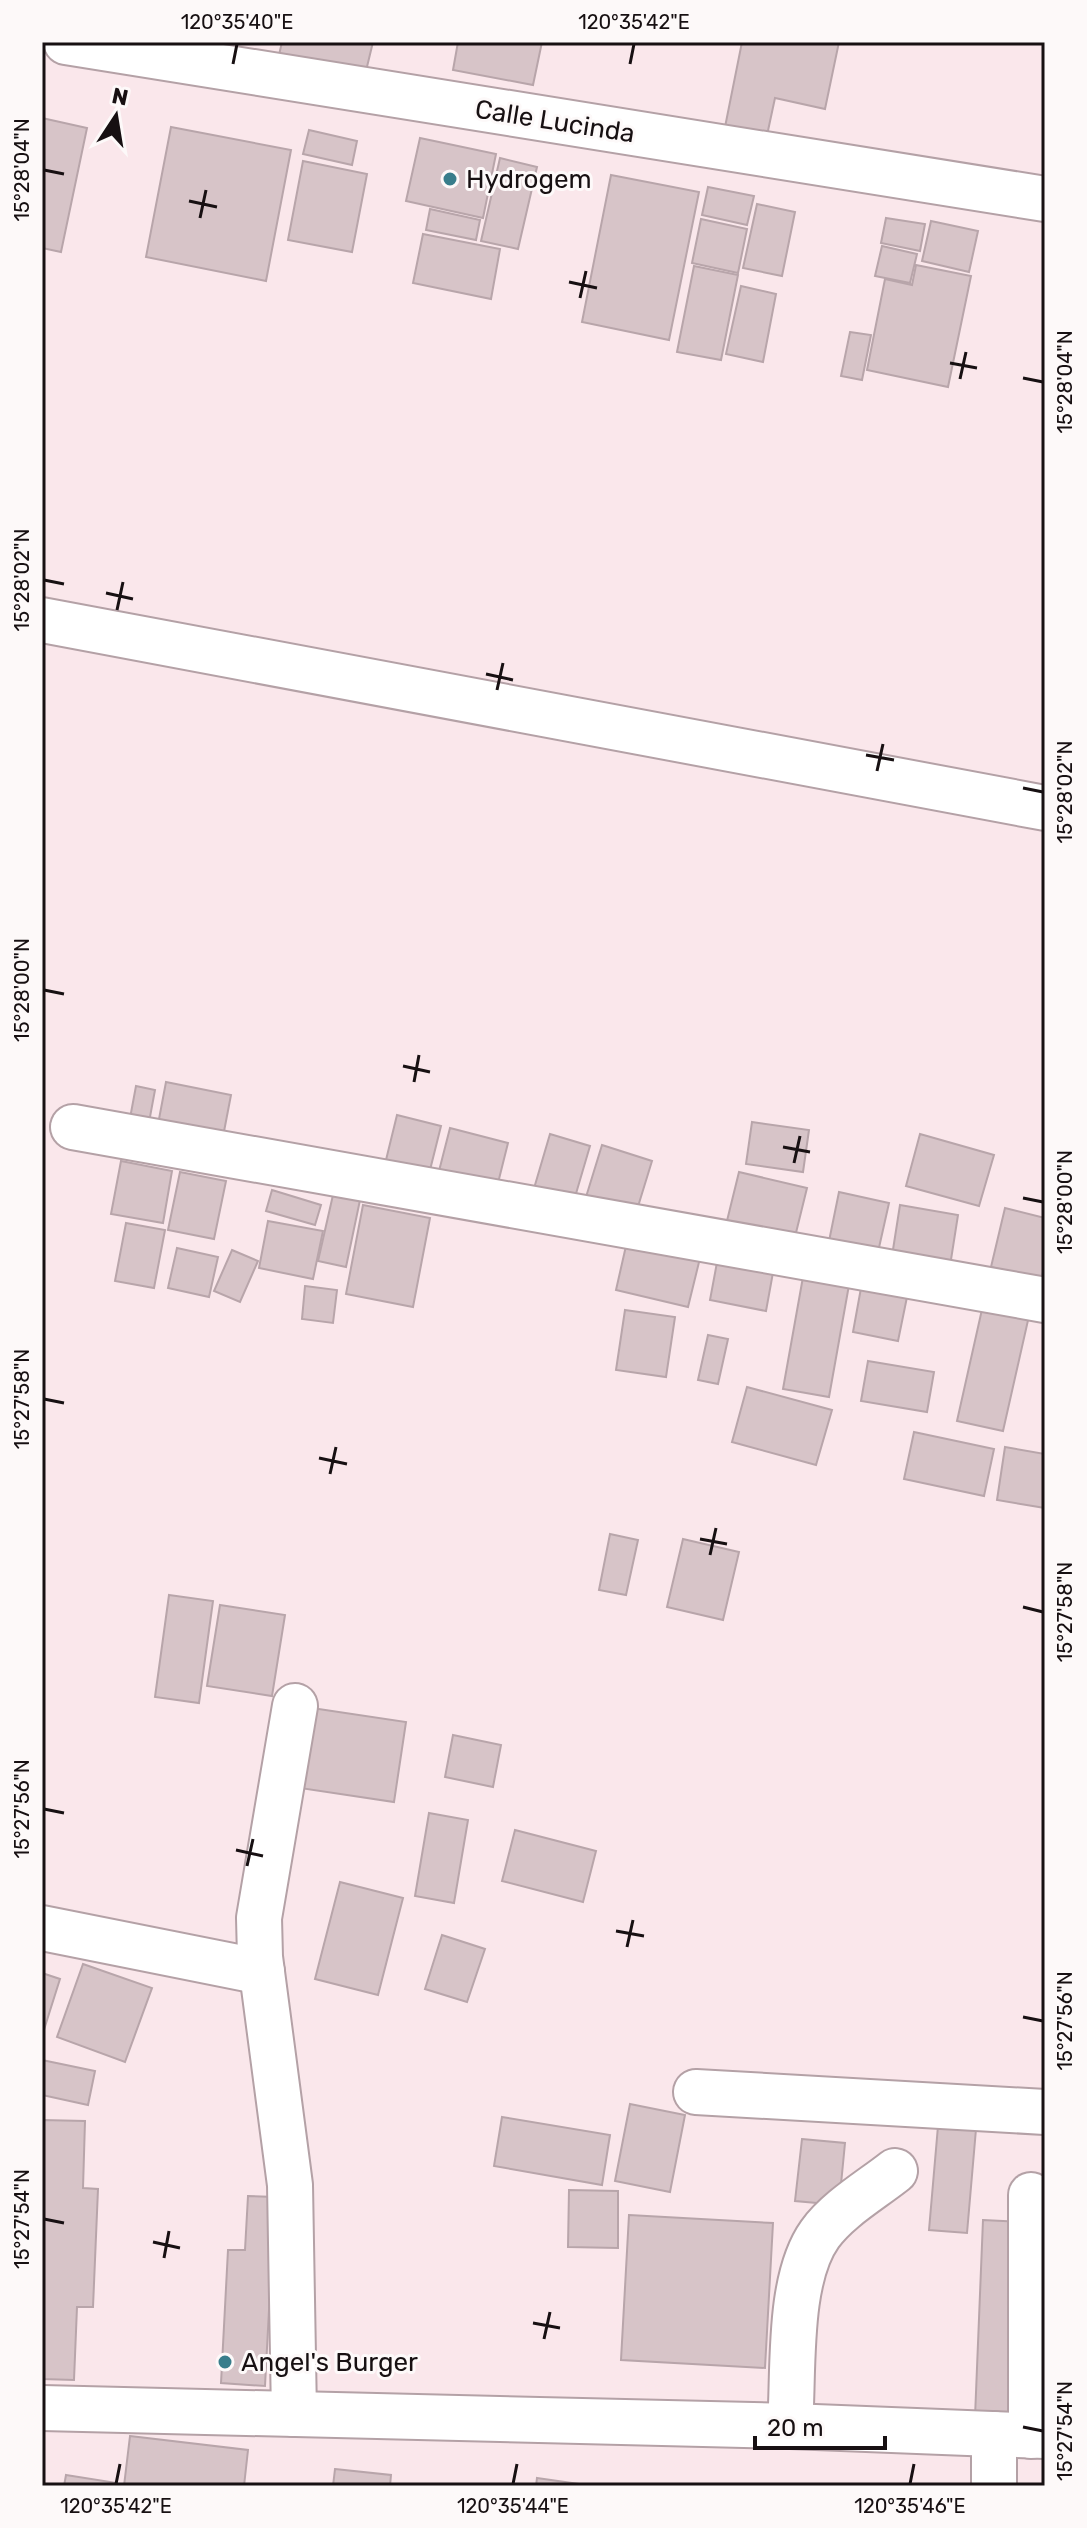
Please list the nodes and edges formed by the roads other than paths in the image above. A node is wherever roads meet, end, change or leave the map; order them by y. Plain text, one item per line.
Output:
1 (66, 42) edge
2 (138, 48) edge
3 (1045, 199) edge
4 (42, 620) edge
5 (1045, 808) edge
6 (73, 1127) dead end
7 (1045, 1300) edge
8 (295, 1706) dead end
9 (42, 1928) edge
10 (262, 1972) junction
11 (696, 2092) dead end
12 (1045, 2112) edge
13 (895, 2171) dead end
14 (1031, 2195) dead end
15 (42, 2408) edge
16 (294, 2414) junction
17 (790, 2426) junction
18 (1023, 2435) edge
19 (994, 2486) edge

1 - 2 street, Calle Lucinda
2 - 3 street, Calle Lucinda
4 - 5 street
6 - 7 street
8 - 10 street
9 - 10 street
10 - 16 street
11 - 12 street
13 - 17 street
14 - 18 street
15 - 16 street
16 - 17 street
17 - 18 street
18 - 19 street

